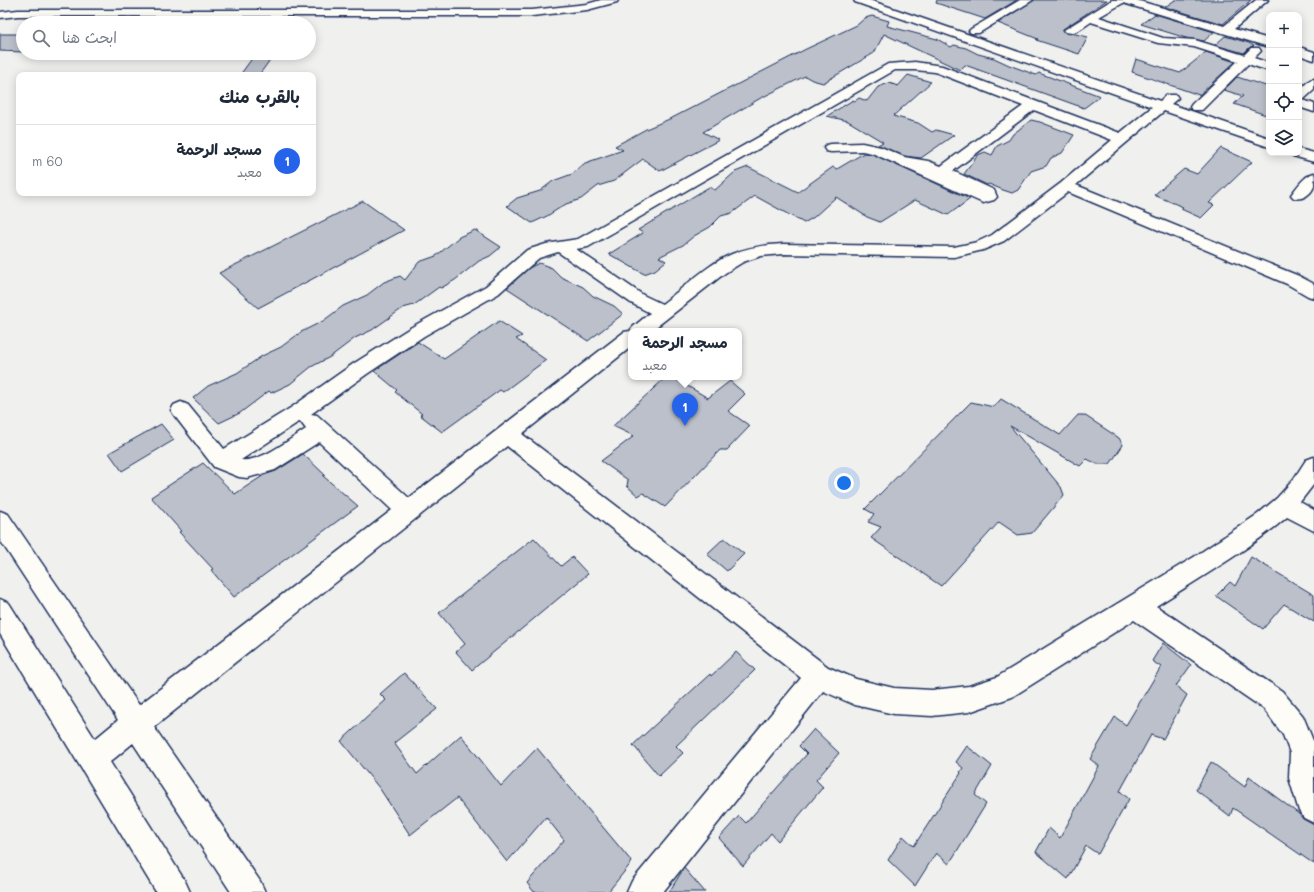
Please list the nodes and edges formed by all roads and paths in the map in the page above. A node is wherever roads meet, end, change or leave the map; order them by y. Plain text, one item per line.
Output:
1 (613, 0) edge
2 (859, 0) edge
3 (882, 0) edge
4 (1028, 0) edge
5 (1120, 0) edge
6 (1124, 0) edge
7 (1262, 0) edge
8 (0, 15) edge
9 (1089, 18) junction
10 (1070, 30) dead end
11 (1226, 30) junction
12 (975, 31) junction
13 (1266, 42) edge
14 (1266, 43) edge
15 (1302, 52) edge
16 (1314, 56) edge
17 (1246, 60) junction
18 (1266, 66) edge
19 (1302, 77) edge
20 (1314, 82) edge
21 (1302, 94) edge
22 (1166, 102) junction
23 (1302, 104) edge
24 (1032, 105) junction
25 (1196, 107) junction
26 (1314, 108) edge
27 (1266, 131) edge
28 (1122, 139) junction
29 (1266, 142) edge
30 (1302, 143) edge
31 (1314, 147) edge
32 (831, 148) dead end
33 (1302, 154) edge
34 (1314, 158) edge
35 (1314, 177) edge
36 (1066, 186) junction
37 (1299, 195) dead end
38 (560, 246) junction
39 (1314, 292) edge
40 (663, 312) junction
41 (643, 328) edge
42 (628, 339) edge
43 (181, 410) dead end
44 (299, 412) junction
45 (320, 431) junction
46 (508, 434) junction
47 (222, 460) junction
48 (1314, 466) edge
49 (1285, 505) junction
50 (408, 511) junction
51 (0, 521) edge
52 (1314, 521) edge
53 (1135, 606) junction
54 (0, 611) edge
55 (819, 676) junction
56 (136, 724) junction
57 (91, 759) junction
58 (1314, 808) edge
59 (174, 892) edge
60 (249, 892) edge
61 (643, 892) edge

1 - 8 street
2 - 22 street
3 - 12 street
4 - 12 street
5 - 9 street
6 - 11 street
7 - 11 street
9 - 10 street
9 - 17 street
11 - 13 street
12 - 22 street
14 - 17 street
15 - 16 street
17 - 18 street
17 - 25 street
19 - 20 street
20 - 21 street
22 - 25 street
22 - 28 street
22 - 29 street
23 - 26 street
24 - 28 street
24 - 32 street
24 - 38 street
25 - 27 street
28 - 36 street
30 - 31 street
33 - 34 street
35 - 37 street
36 - 39 street
36 - 40 street
38 - 40 street
38 - 44 street
40 - 41 street
42 - 46 street
43 - 47 street
44 - 45 street
44 - 47 street
45 - 47 street
45 - 50 street
46 - 50 street
46 - 55 street
48 - 49 street
49 - 52 street
49 - 53 street
50 - 56 street
51 - 56 street
53 - 55 street
53 - 58 street
54 - 57 street
55 - 61 street
56 - 57 street
56 - 60 street
57 - 59 street

